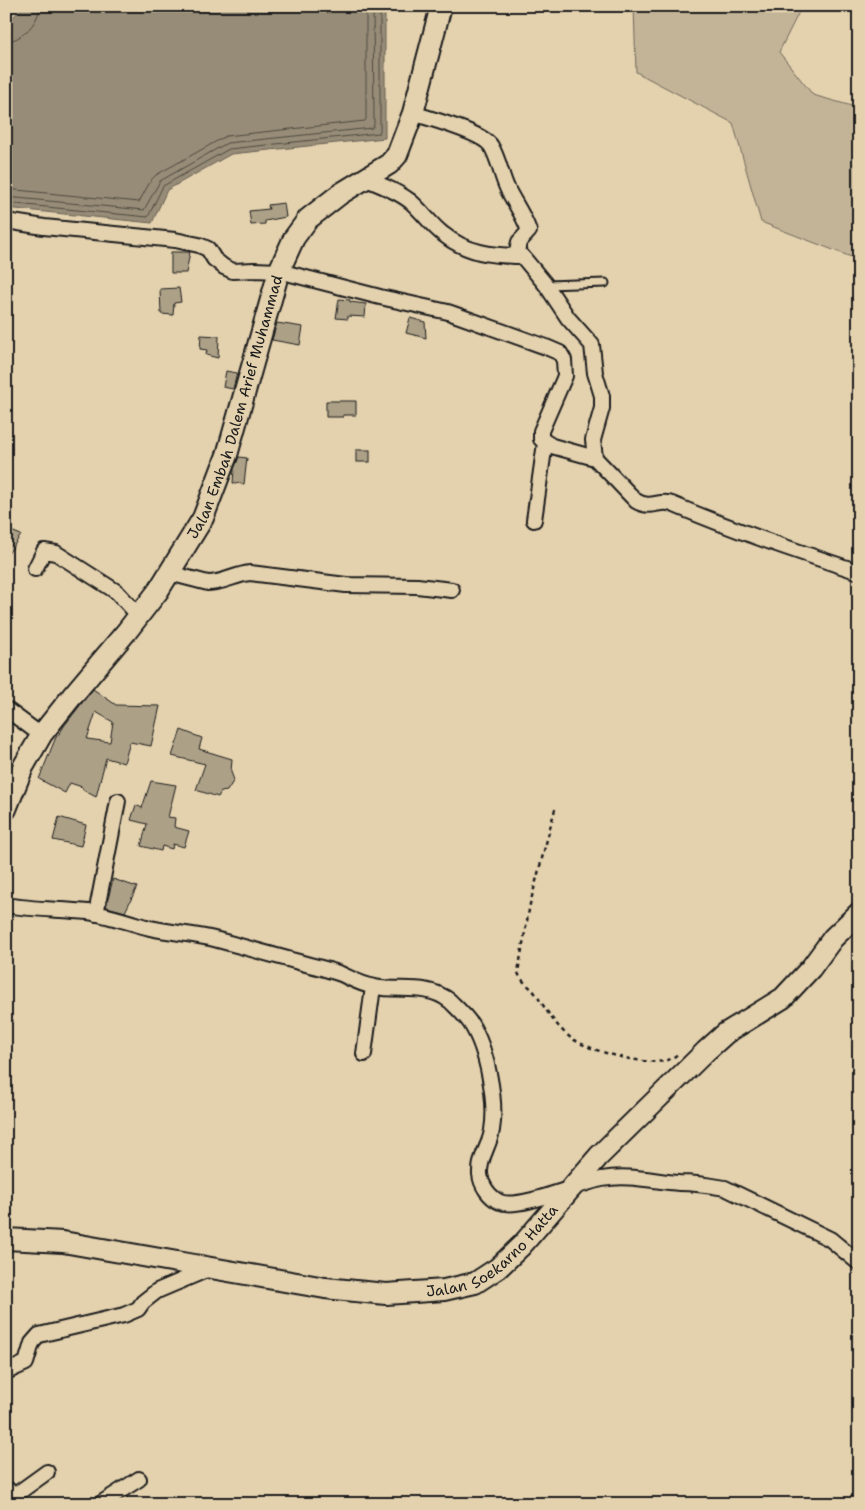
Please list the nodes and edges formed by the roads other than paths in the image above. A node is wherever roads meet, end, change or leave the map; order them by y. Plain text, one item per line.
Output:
1 (441, 6) edge
2 (413, 113) junction
3 (366, 179) junction
4 (6, 221) edge
5 (516, 256) junction
6 (280, 271) junction
7 (605, 283) dead end
8 (546, 285) junction
9 (545, 443) junction
10 (595, 458) junction
11 (534, 520) dead end
12 (34, 569) dead end
13 (859, 572) edge
14 (169, 573) junction
15 (452, 590) dead end
16 (139, 616) junction
17 (6, 709) edge
18 (41, 735) junction
19 (118, 801) dead end
20 (6, 809) edge
21 (6, 905) edge
22 (859, 913) edge
23 (96, 914) junction
24 (373, 987) junction
25 (364, 1054) dead end
26 (573, 1186) junction
27 (6, 1238) edge
28 (859, 1263) edge
29 (212, 1268) junction
30 (6, 1372) edge
31 (46, 1472) dead end
32 (139, 1480) dead end
33 (11, 1498) edge
34 (100, 1504) edge

1 - 2 street, Jalan Embah Dalem Arief Muhammad
2 - 3 street, Jalan Embah Dalem Arief Muhammad
2 - 5 street
3 - 5 street
3 - 6 street, Jalan Embah Dalem Arief Muhammad
4 - 6 street
5 - 8 street
6 - 9 street
6 - 14 street, Jalan Embah Dalem Arief Muhammad
7 - 8 lane
8 - 10 street
9 - 10 street
9 - 11 street
10 - 13 street
12 - 16 street
14 - 15 street
14 - 16 street, Jalan Embah Dalem Arief Muhammad
16 - 18 street, Jalan Embah Dalem Arief Muhammad
17 - 18 street
18 - 20 street, Jalan Embah Dalem Arief Muhammad
19 - 23 street
21 - 23 street
22 - 26 street, Jalan Soekarno Hatta
23 - 24 street
24 - 25 street
24 - 26 street
26 - 28 street
26 - 29 street, Jalan Soekarno Hatta
27 - 29 street, Jalan Soekarno Hatta
29 - 30 street
31 - 33 street
32 - 34 street

